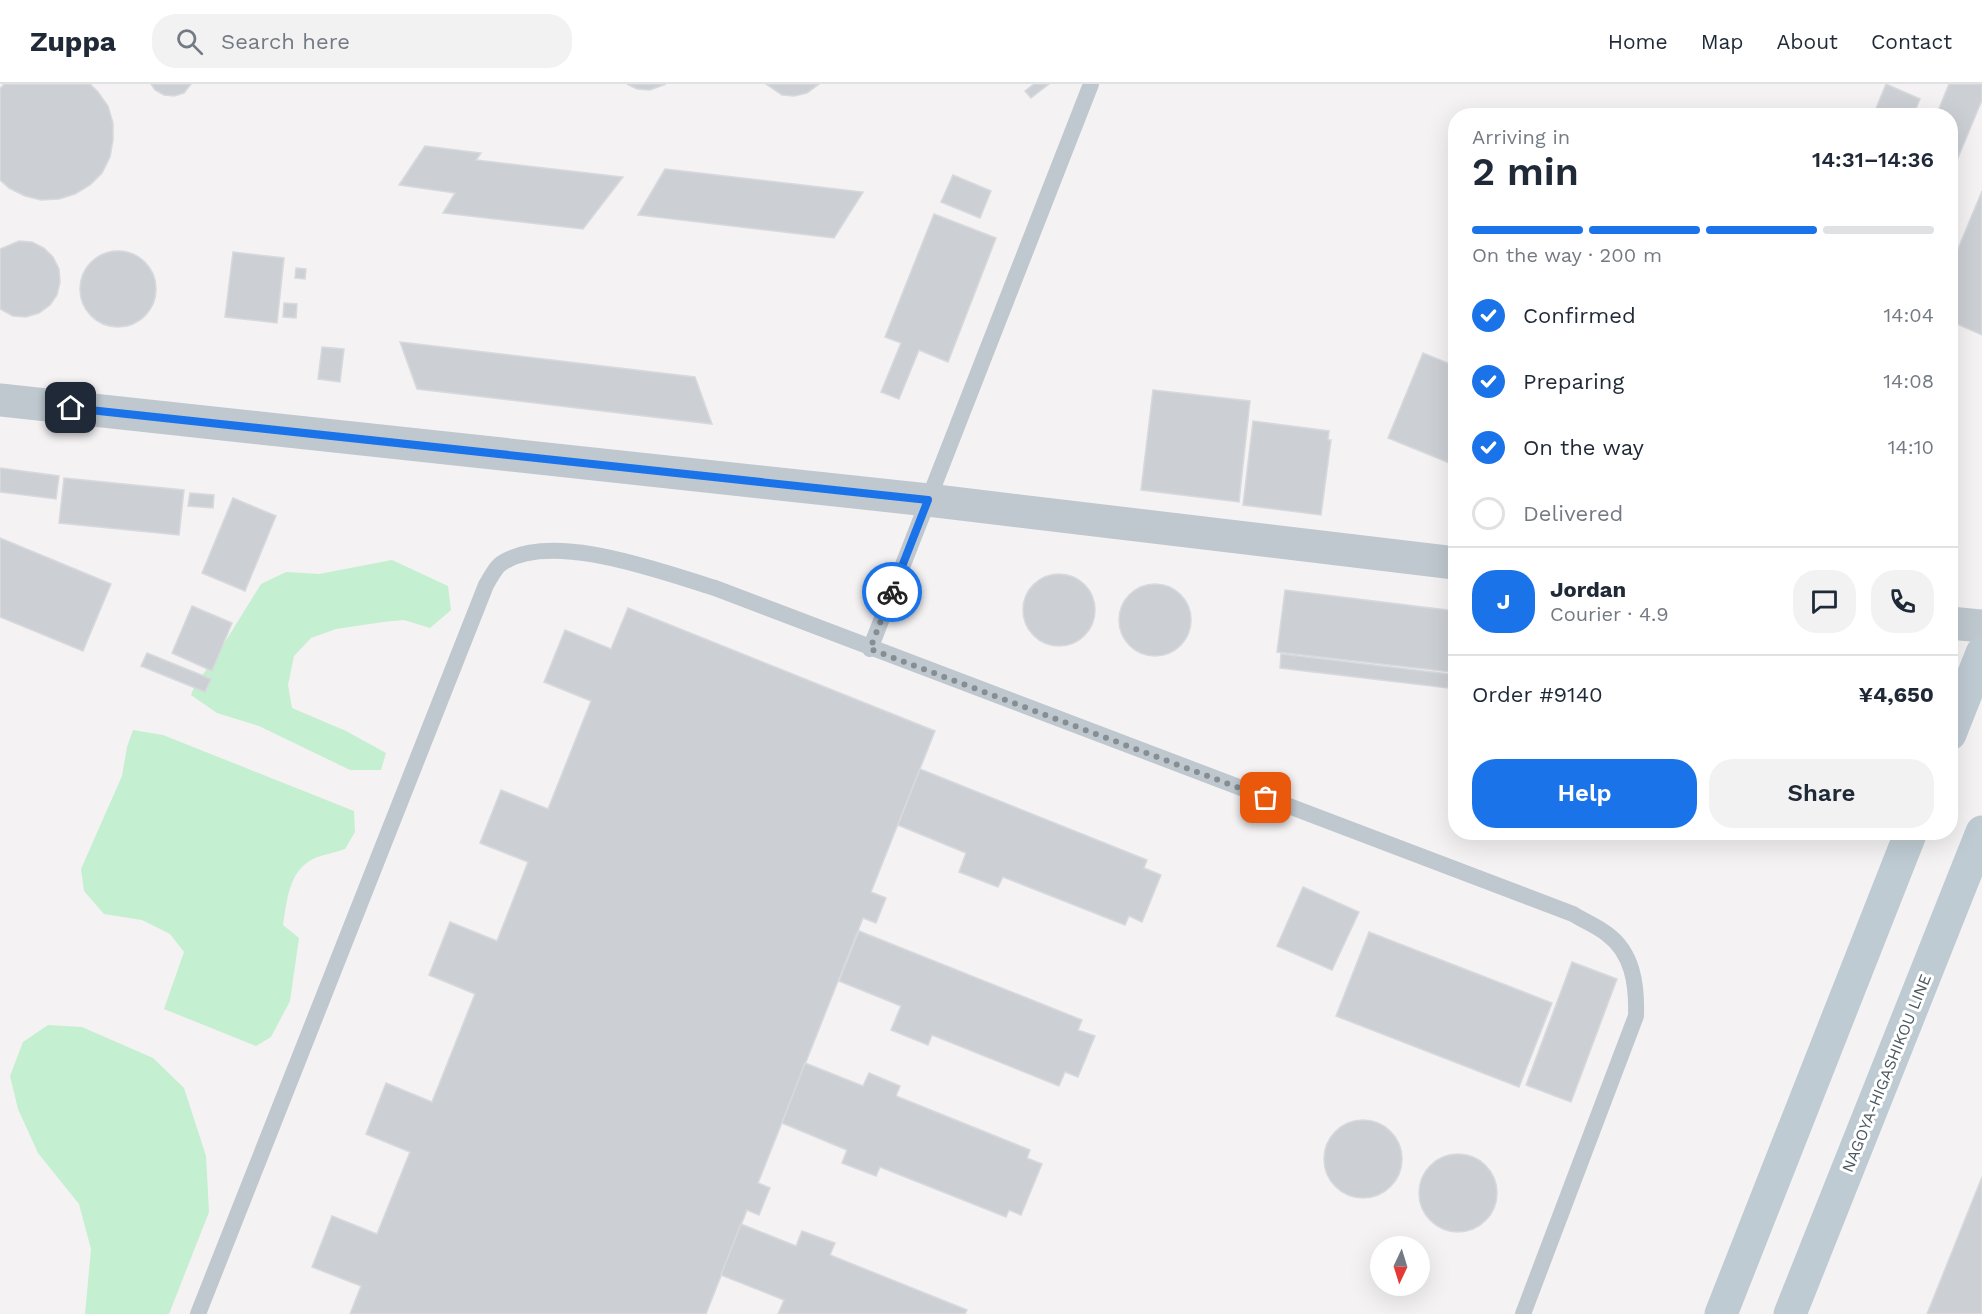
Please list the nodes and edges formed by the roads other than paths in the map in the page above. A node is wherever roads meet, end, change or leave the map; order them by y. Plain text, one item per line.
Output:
1 (1091, 84) edge
2 (0, 400) edge
3 (928, 500) junction
4 (1448, 562) edge
5 (1958, 624) edge
6 (1982, 627) edge
7 (870, 649) junction
8 (1982, 653) edge
9 (1958, 714) edge
10 (1982, 832) edge
11 (1908, 840) edge
12 (198, 1314) edge
13 (1523, 1314) edge
14 (1720, 1314) edge
15 (1790, 1314) edge

1 - 3 lane
2 - 3 street
3 - 4 street
3 - 7 lane
5 - 6 street
7 - 12 lane
7 - 13 lane
8 - 9 main road
10 - 15 main road, NAGOYA-HIGASHIKOU LINE
11 - 14 main road

